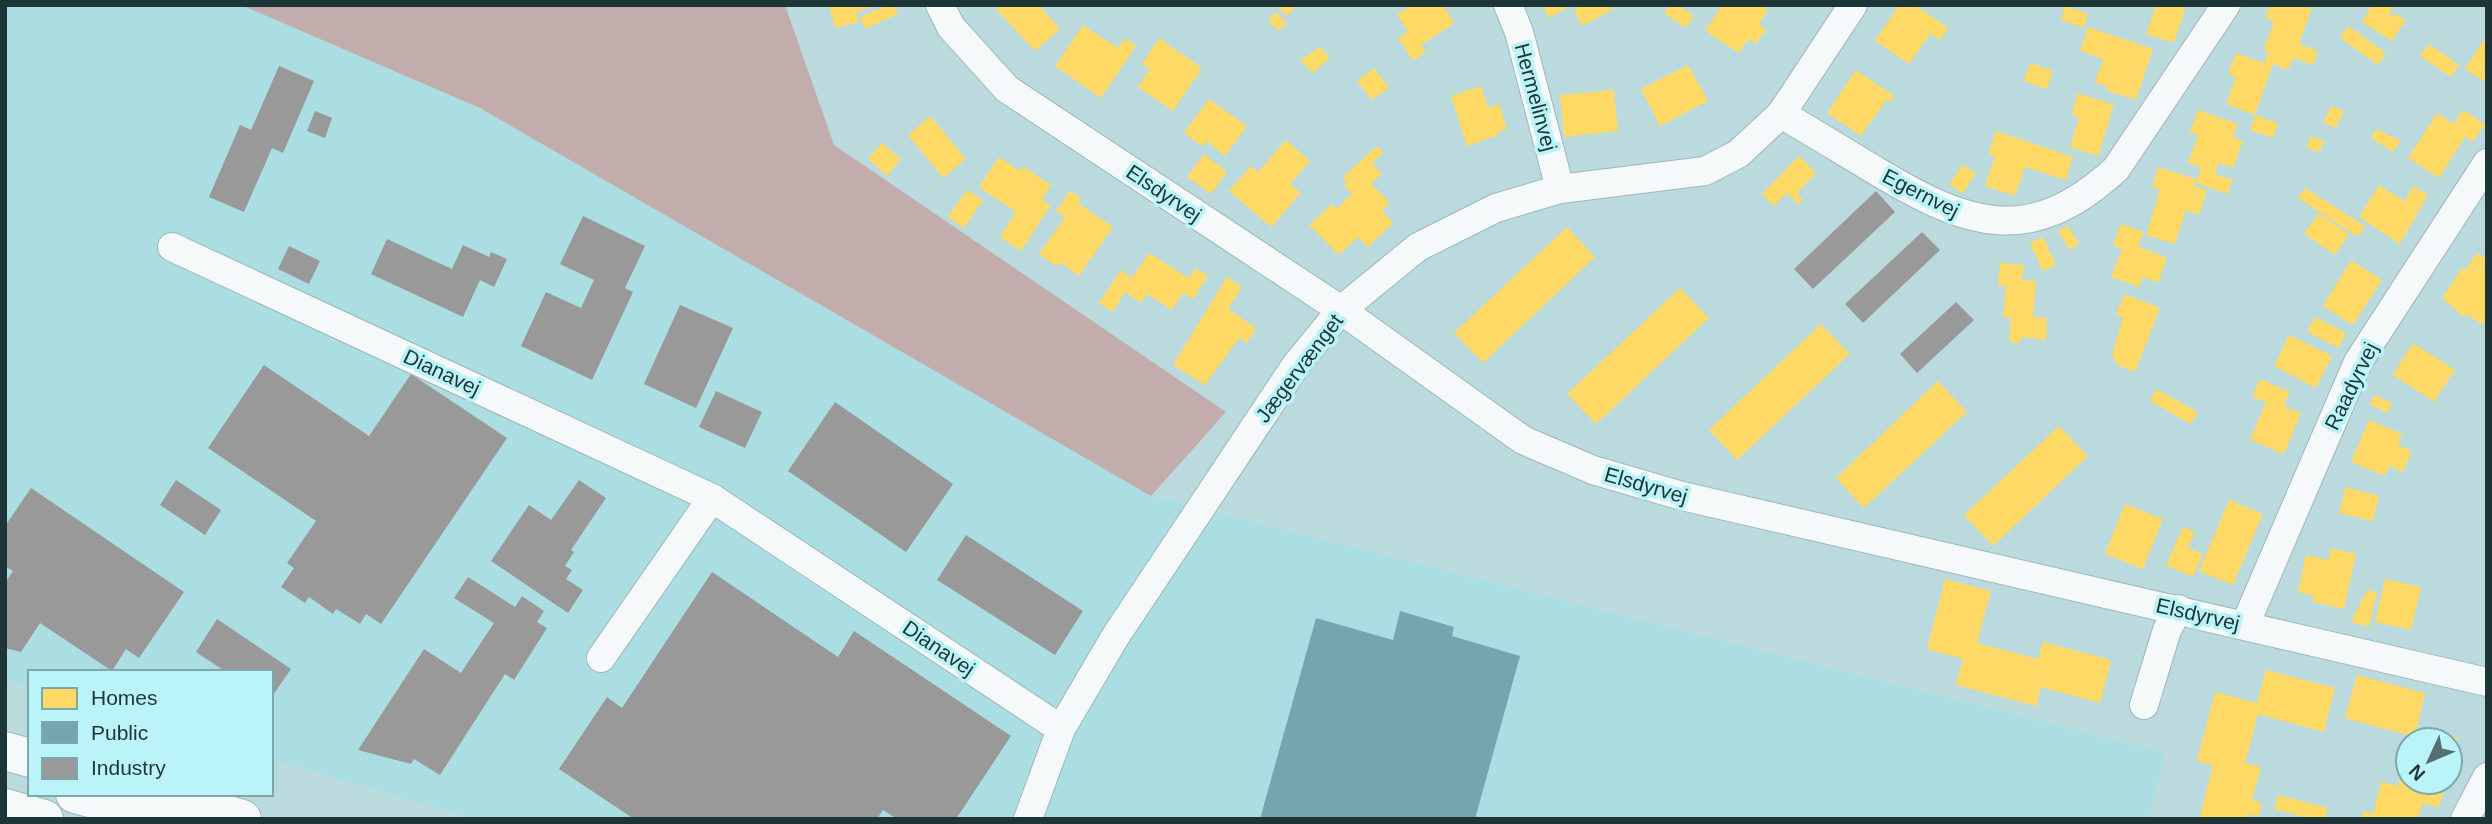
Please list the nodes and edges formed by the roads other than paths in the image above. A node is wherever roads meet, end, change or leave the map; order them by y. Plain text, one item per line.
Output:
1 (940, 5) edge
2 (1508, 5) edge
3 (1853, 5) edge
4 (2226, 5) edge
5 (1781, 114) junction
6 (2487, 163) edge
7 (1560, 189) junction
8 (172, 247) dead end
9 (1341, 310) junction
10 (712, 498) junction
11 (2178, 609) junction
12 (2245, 625) junction
13 (601, 658) dead end
14 (2487, 682) edge
15 (2144, 705) dead end
16 (1061, 729) junction
17 (5, 751) edge
18 (28, 757) edge
19 (5, 776) edge
20 (2487, 777) edge
21 (28, 782) edge
22 (82, 796) edge
23 (163, 796) edge
24 (5, 808) edge
25 (44, 819) edge
26 (198, 819) edge
27 (242, 819) edge
28 (1028, 819) edge
29 (2465, 819) edge

1 - 9 street, Elsdyrvej
2 - 7 street, Hermelinvej
3 - 5 street, Jægervænget
4 - 5 street, Egernvej
5 - 7 street, Jægervænget
6 - 12 street, Raadyrvej
7 - 9 street, Jægervænget
8 - 10 street, Dianavej
9 - 11 street, Elsdyrvej
9 - 16 street, Jægervænget
10 - 13 street
10 - 16 street, Dianavej
11 - 12 street, Elsdyrvej
11 - 15 street
12 - 14 street, Elsdyrvej
16 - 28 street, Jægervænget
17 - 18 main road
19 - 21 main road
20 - 29 street
22 - 26 main road
23 - 27 main road
24 - 25 main road

